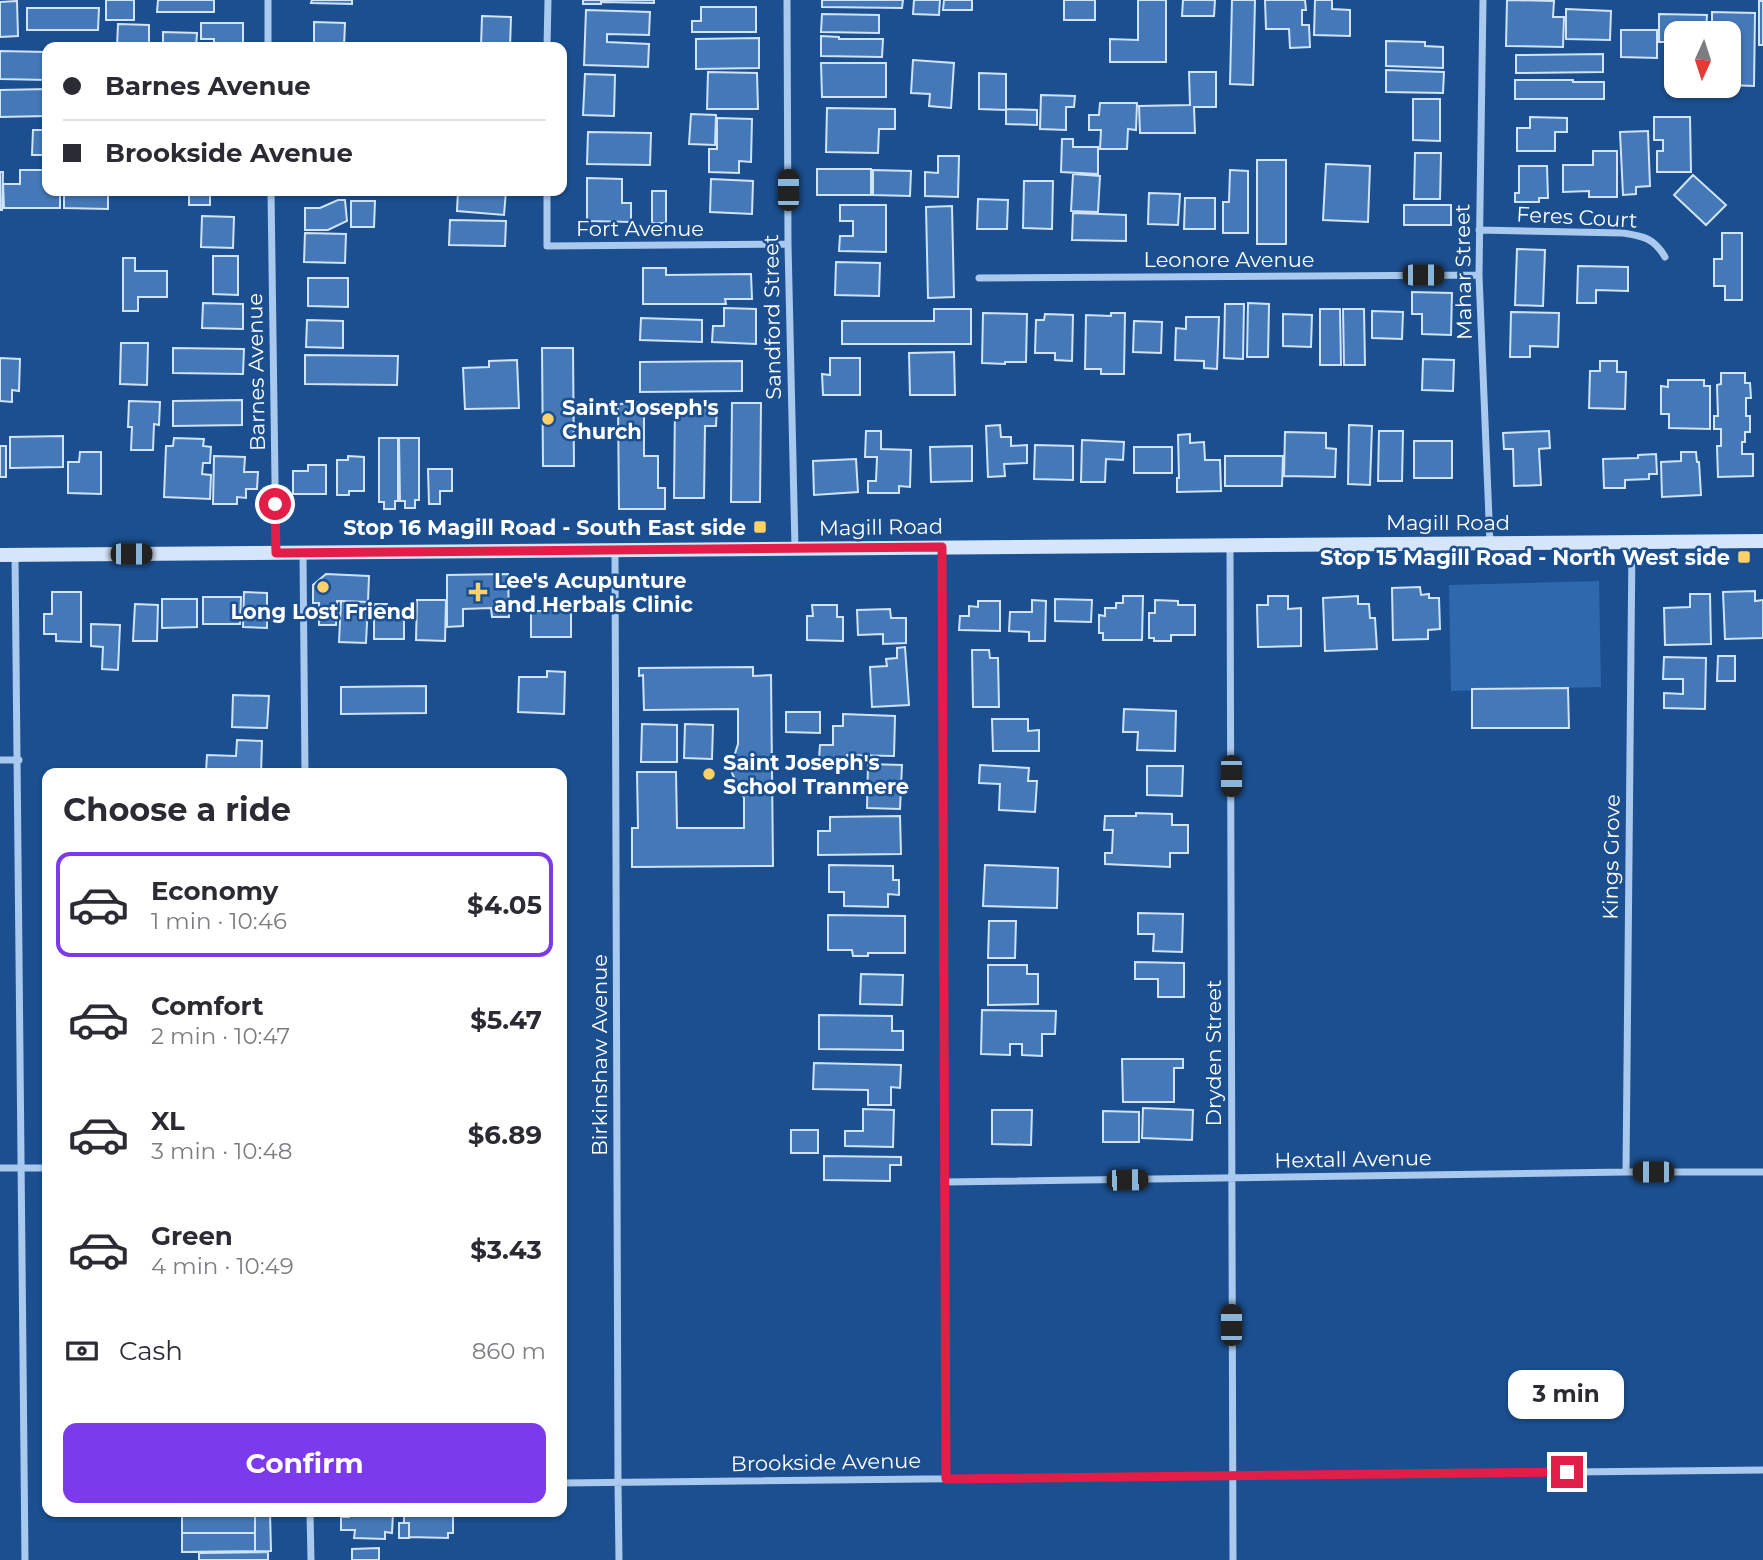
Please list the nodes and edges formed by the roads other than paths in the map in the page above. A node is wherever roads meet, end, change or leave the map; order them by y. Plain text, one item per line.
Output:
1 (268, 0) edge
2 (548, 0) edge
3 (787, 0) edge
4 (1483, 0) edge
5 (268, 42) edge
6 (547, 42) edge
7 (271, 196) edge
8 (547, 196) edge
9 (1479, 230) junction
10 (788, 244) junction
11 (1665, 257) dead end
12 (1479, 275) junction
13 (979, 278) dead end
14 (1763, 541) edge
15 (1632, 542) junction
16 (1490, 543) junction
17 (1230, 545) junction
18 (942, 547) junction
19 (795, 549) junction
20 (615, 550) junction
21 (276, 553) junction
22 (303, 553) junction
23 (8, 555) edge
24 (0, 760) edge
25 (19, 760) junction
26 (305, 768) edge
27 (0, 1168) edge
28 (23, 1168) junction
29 (42, 1168) edge
30 (1626, 1172) junction
31 (1763, 1172) edge
32 (1231, 1178) junction
33 (944, 1182) junction
34 (1763, 1470) edge
35 (1232, 1476) junction
36 (946, 1479) junction
37 (618, 1482) junction
38 (567, 1483) edge
39 (310, 1517) edge
40 (25, 1560) edge
41 (311, 1560) edge
42 (619, 1560) edge
43 (1233, 1560) edge

1 - 5 street
2 - 6 street
3 - 10 street, Sandford Street
4 - 9 street, Mahar Street
7 - 21 street, Barnes Avenue
8 - 10 street, Fort Avenue
9 - 11 street, Feres Court
9 - 12 street, Mahar Street
10 - 19 street, Sandford Street
12 - 13 street, Leonore Avenue
12 - 16 street, Mahar Street
14 - 15 main road, Magill Road
15 - 16 main road, Magill Road
15 - 30 street, Kings Grove
16 - 17 main road, Magill Road
17 - 18 main road, Magill Road
17 - 32 street, Dryden Street
18 - 19 main road, Magill Road
18 - 33 street
19 - 20 main road, Magill Road
20 - 22 main road, Magill Road
20 - 37 street, Birkinshaw Avenue
21 - 22 main road, Magill Road
21 - 23 main road, Magill Road
22 - 26 street
23 - 25 street
24 - 25 street
25 - 28 street
27 - 28 street
28 - 29 street
28 - 40 street
30 - 31 street, Hextall Avenue
30 - 32 street, Hextall Avenue
32 - 33 street, Hextall Avenue
32 - 35 street, Dryden Street
33 - 36 street
34 - 35 street, Brookside Avenue
35 - 36 street, Brookside Avenue
35 - 43 street, Dryden Street
36 - 37 street, Brookside Avenue
37 - 38 street, Brookside Avenue
37 - 42 street, Birkinshaw Avenue
39 - 41 street

